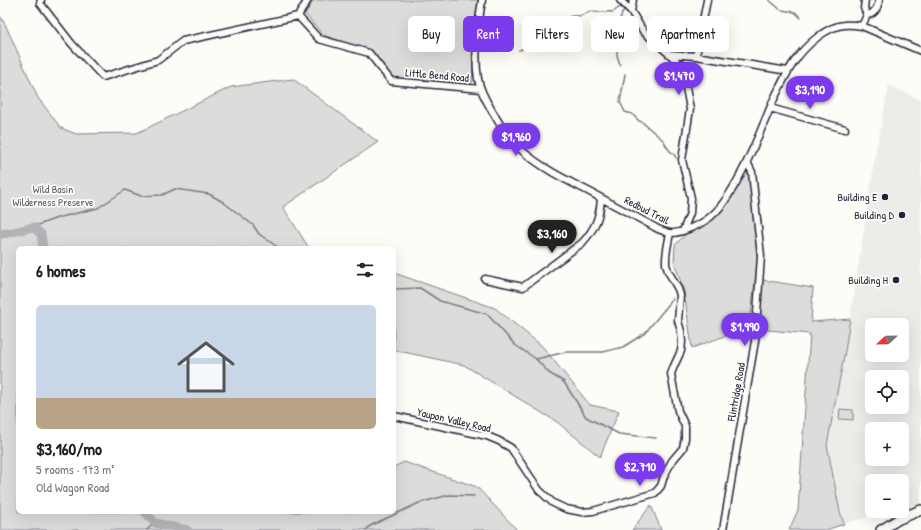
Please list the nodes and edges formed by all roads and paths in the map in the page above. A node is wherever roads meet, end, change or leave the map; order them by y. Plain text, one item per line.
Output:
1 (41, 0) edge
2 (308, 0) edge
3 (482, 0) edge
4 (620, 0) edge
5 (633, 0) edge
6 (707, 0) edge
7 (865, 0) edge
8 (879, 0) edge
9 (631, 11) junction
10 (867, 15) junction
11 (298, 16) junction
12 (862, 26) junction
13 (921, 52) edge
14 (669, 54) junction
15 (696, 56) junction
16 (788, 71) junction
17 (480, 89) junction
18 (770, 108) junction
19 (845, 129) dead end
20 (747, 162) junction
21 (601, 198) junction
22 (690, 213) junction
23 (701, 224) junction
24 (683, 231) junction
25 (670, 233) junction
26 (485, 279) dead end
27 (396, 416) edge
28 (921, 510) edge
29 (723, 530) edge
30 (881, 530) edge

1 - 11 street
2 - 11 street
3 - 17 street, Redbud Trail
4 - 9 street
5 - 9 street
6 - 15 street
7 - 10 street
8 - 10 street
9 - 14 street
10 - 12 street
11 - 17 street, Little Bend Road
12 - 13 street, Redbud Trail
12 - 16 street, Redbud Trail
14 - 15 street
14 - 22 street
15 - 16 street
16 - 18 street, Redbud Trail
17 - 21 street, Redbud Trail
18 - 19 street
18 - 20 street, Redbud Trail
20 - 23 street, Redbud Trail
20 - 29 street, Flintridge Road
21 - 25 street, Redbud Trail
21 - 26 street
22 - 23 street
22 - 24 street
23 - 24 street, Redbud Trail
24 - 25 street, Redbud Trail
25 - 27 street, Yaupon Valley Road
28 - 30 highway

